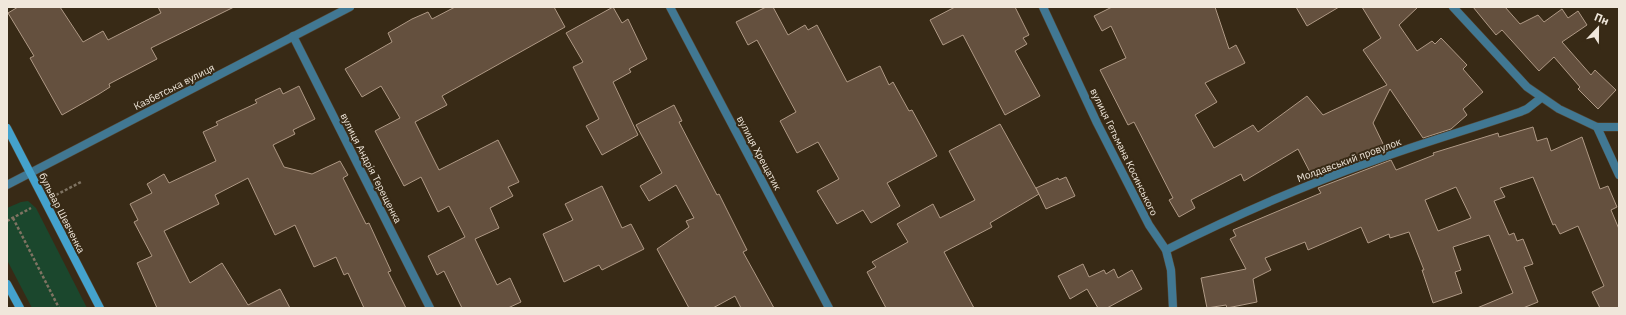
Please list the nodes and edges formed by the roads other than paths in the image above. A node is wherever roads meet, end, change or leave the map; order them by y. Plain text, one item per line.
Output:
1 (350, 7) edge
2 (670, 7) edge
3 (1043, 7) edge
4 (1453, 7) edge
5 (293, 36) junction
6 (1541, 98) junction
7 (1597, 127) junction
8 (1619, 127) edge
9 (7, 128) edge
10 (30, 173) junction
11 (1619, 175) edge
12 (7, 185) edge
13 (1166, 250) junction
14 (7, 284) edge
15 (20, 308) edge
16 (100, 308) edge
17 (430, 308) edge
18 (829, 308) edge
19 (1173, 308) edge

1 - 5 street, Казбетська вулиця
2 - 18 street, вулиця Хрещатик
3 - 13 street, вулиця Гетьмана Косинського
4 - 6 street
5 - 10 street, Казбетська вулиця
5 - 17 street, вулиця Андрія Терещенка
6 - 7 street
6 - 13 street, Молдавський провулок
7 - 8 street
7 - 11 street
9 - 10 main road, бульвар Шевченка
10 - 12 street, Казбетська вулиця
10 - 16 main road, бульвар Шевченка
13 - 19 street, вулиця Гетьмана Косинського
14 - 15 main road

